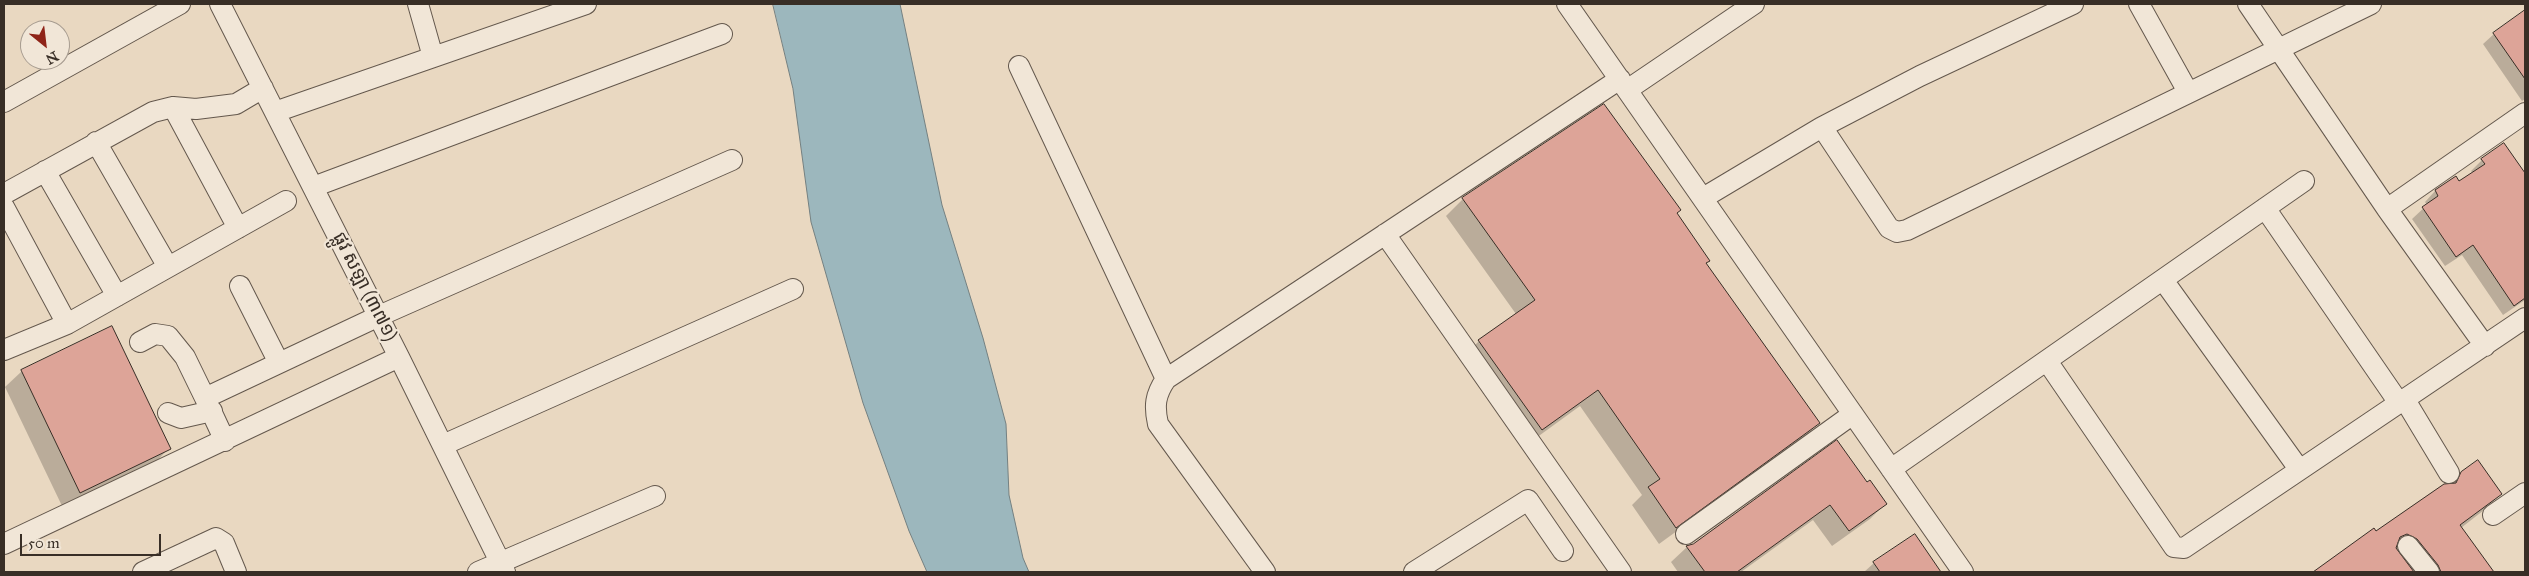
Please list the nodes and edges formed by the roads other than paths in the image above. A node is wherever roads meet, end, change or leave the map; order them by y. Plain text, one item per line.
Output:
1 (180, 4) edge
2 (220, 4) edge
3 (418, 4) edge
4 (586, 4) edge
5 (1567, 4) edge
6 (1754, 4) edge
7 (2073, 4) edge
8 (2139, 4) edge
9 (2248, 4) edge
10 (2371, 4) edge
11 (722, 34) dead end
12 (2277, 48) junction
13 (433, 57) junction
14 (1018, 66) dead end
15 (1623, 84) junction
16 (263, 88) junction
17 (2188, 92) junction
18 (4, 102) edge
19 (173, 107) junction
20 (275, 112) junction
21 (2525, 113) edge
22 (1822, 127) junction
23 (96, 142) junction
24 (732, 160) dead end
25 (45, 172) junction
26 (2304, 181) dead end
27 (313, 187) junction
28 (4, 194) edge
29 (1703, 198) junction
30 (286, 202) dead end
31 (4, 207) edge
32 (2265, 208) junction
33 (2387, 208) junction
34 (238, 228) junction
35 (1385, 234) junction
36 (168, 267) junction
37 (2163, 280) junction
38 (240, 286) dead end
39 (793, 289) dead end
40 (117, 296) junction
41 (379, 316) junction
42 (2525, 318) edge
43 (67, 324) junction
44 (140, 342) dead end
45 (2485, 346) junction
46 (4, 350) edge
47 (399, 357) junction
48 (2047, 361) junction
49 (279, 363) junction
50 (1166, 379) junction
51 (2402, 402) junction
52 (209, 405) junction
53 (168, 413) dead end
54 (1853, 414) junction
55 (225, 441) junction
56 (443, 445) junction
57 (1891, 469) junction
58 (2299, 470) junction
59 (2449, 472) dead end
60 (2525, 493) edge
61 (656, 496) dead end
62 (2493, 515) dead end
63 (1686, 534) dead end
64 (4, 544) edge
65 (2408, 546) dead end
66 (1563, 551) dead end
67 (503, 567) edge
68 (143, 572) edge
69 (236, 572) edge
70 (478, 572) edge
71 (1265, 572) edge
72 (1414, 572) edge
73 (1621, 572) edge
74 (1962, 572) edge
75 (2429, 572) edge

1 - 18 street
2 - 16 street, ផ្លូវ សឡា (៣៧១)
3 - 13 street
4 - 13 street
5 - 15 street
6 - 15 street
7 - 22 street
8 - 17 street
9 - 12 street
10 - 12 street
11 - 27 street
12 - 17 street
12 - 33 street
13 - 20 street
14 - 50 street
15 - 29 street
15 - 35 street
16 - 19 street
16 - 20 street, ផ្លូវ សឡា (៣៧១)
17 - 22 street
19 - 23 street
19 - 34 street
20 - 27 street, ផ្លូវ សឡា (៣៧១)
21 - 33 street
22 - 29 street
23 - 25 street
23 - 36 street
24 - 41 street
25 - 28 street
25 - 40 street
26 - 32 street
27 - 41 street, ផ្លូវ សឡា (៣៧១)
29 - 54 street
30 - 34 street
31 - 43 street
32 - 37 street
32 - 51 street
33 - 45 street
34 - 36 street
35 - 50 street
35 - 73 street
36 - 40 street
37 - 48 street
37 - 58 street
38 - 49 street
39 - 56 street
40 - 43 street
41 - 47 street, ផ្លូវ សឡា (៣៧១)
41 - 49 street
42 - 45 street
43 - 46 street
44 - 52 street
45 - 51 street
47 - 55 street
47 - 56 street, ផ្លូវ សឡា (៣៧១)
48 - 57 street
48 - 58 street
49 - 52 street
50 - 71 street
51 - 58 street
51 - 59 street
52 - 53 street
52 - 55 street
54 - 57 street
54 - 63 street
55 - 64 street
56 - 67 street, ផ្លូវ សឡា (៣៧១)
57 - 74 street
60 - 62 street
61 - 67 street
65 - 75 street
66 - 72 street
67 - 70 street
68 - 69 street

